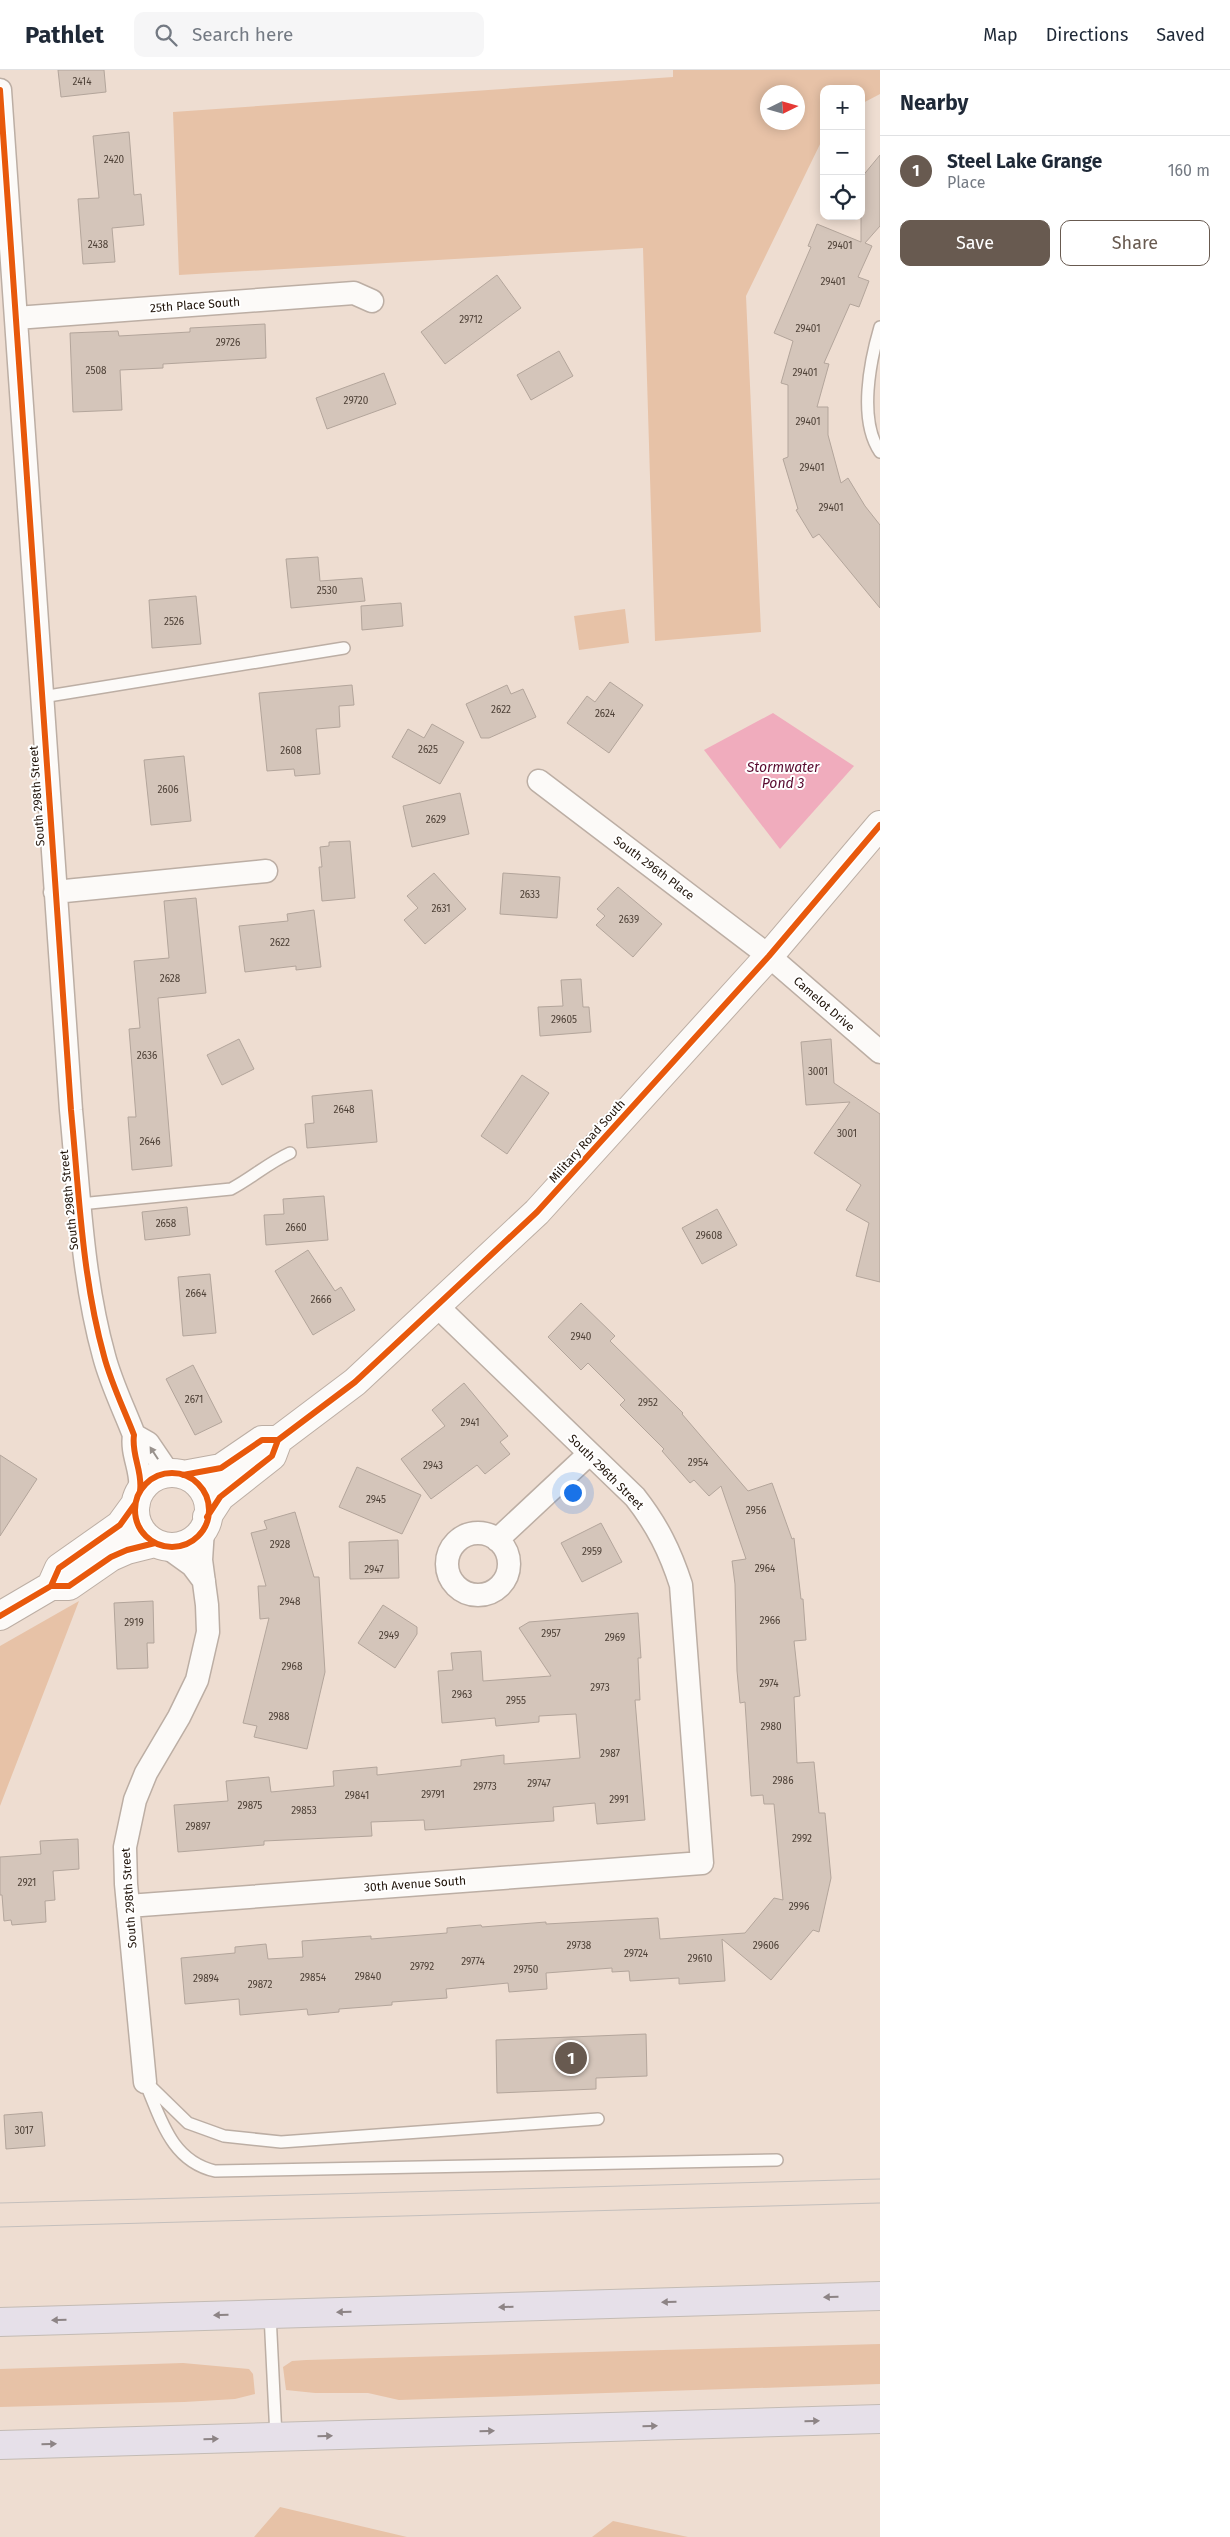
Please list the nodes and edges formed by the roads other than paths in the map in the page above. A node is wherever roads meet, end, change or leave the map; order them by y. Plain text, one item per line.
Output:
1 (0, 90) edge
2 (0, 96) edge
3 (372, 301) dead end
4 (16, 318) junction
5 (880, 327) edge
6 (9, 358) edge
7 (880, 452) edge
8 (344, 648) dead end
9 (42, 697) junction
10 (539, 781) dead end
11 (880, 825) edge
12 (266, 871) dead end
13 (56, 892) junction
14 (768, 956) junction
15 (879, 1049) edge
16 (290, 1153) dead end
17 (80, 1204) junction
18 (437, 1306) junction
19 (134, 1435) junction
20 (278, 1440) junction
21 (589, 1454) junction
22 (178, 1474) junction
23 (138, 1497) junction
24 (205, 1523) junction
25 (498, 1540) dead end
26 (161, 1545) junction
27 (204, 1581) junction
28 (51, 1586) junction
29 (0, 1616) edge
30 (702, 1862) joint
31 (128, 1906) junction
32 (145, 2082) junction
33 (598, 2119) dead end
34 (777, 2160) dead end
35 (880, 2296) edge
36 (270, 2314) junction
37 (0, 2322) edge
38 (880, 2420) edge
39 (276, 2437) junction
40 (0, 2446) edge

1 - 2 street, South 298th Street
2 - 4 street, South 298th Street
3 - 4 street, 25th Place South
4 - 6 street, South 298th Street
5 - 7 lane
6 - 9 street, South 298th Street
8 - 9 lane
9 - 13 street, South 298th Street
10 - 14 street, South 296th Place
11 - 14 main road, Military Road South
12 - 13 street
13 - 17 street, South 298th Street
14 - 15 street, Camelot Drive
14 - 18 main road, Military Road South
16 - 17 lane
17 - 19 street, South 298th Street
18 - 20 main road, Military Road South
18 - 21 street, South 296th Street
22 -> 19 street
19 - 23 street, South 298th Street
20 - 22 main road, Military Road South
20 - 24 main road, Military Road South
21 - 25 street
21 - 30 street, South 296th Street
22 - 23 main road
22 - 24 main road
23 - 26 main road
23 - 28 main road
24 - 26 main road
24 - 27 street, South 298th Street
26 - 27 street
26 - 28 main road
27 - 31 street, South 298th Street
28 - 29 main road
30 - 31 street, 30th Avenue South
31 - 32 street, South 298th Street
32 - 33 lane
32 - 34 lane
35 -> 36 highway
36 -> 37 highway
36 - 39 lane
39 -> 38 highway
40 -> 39 highway

